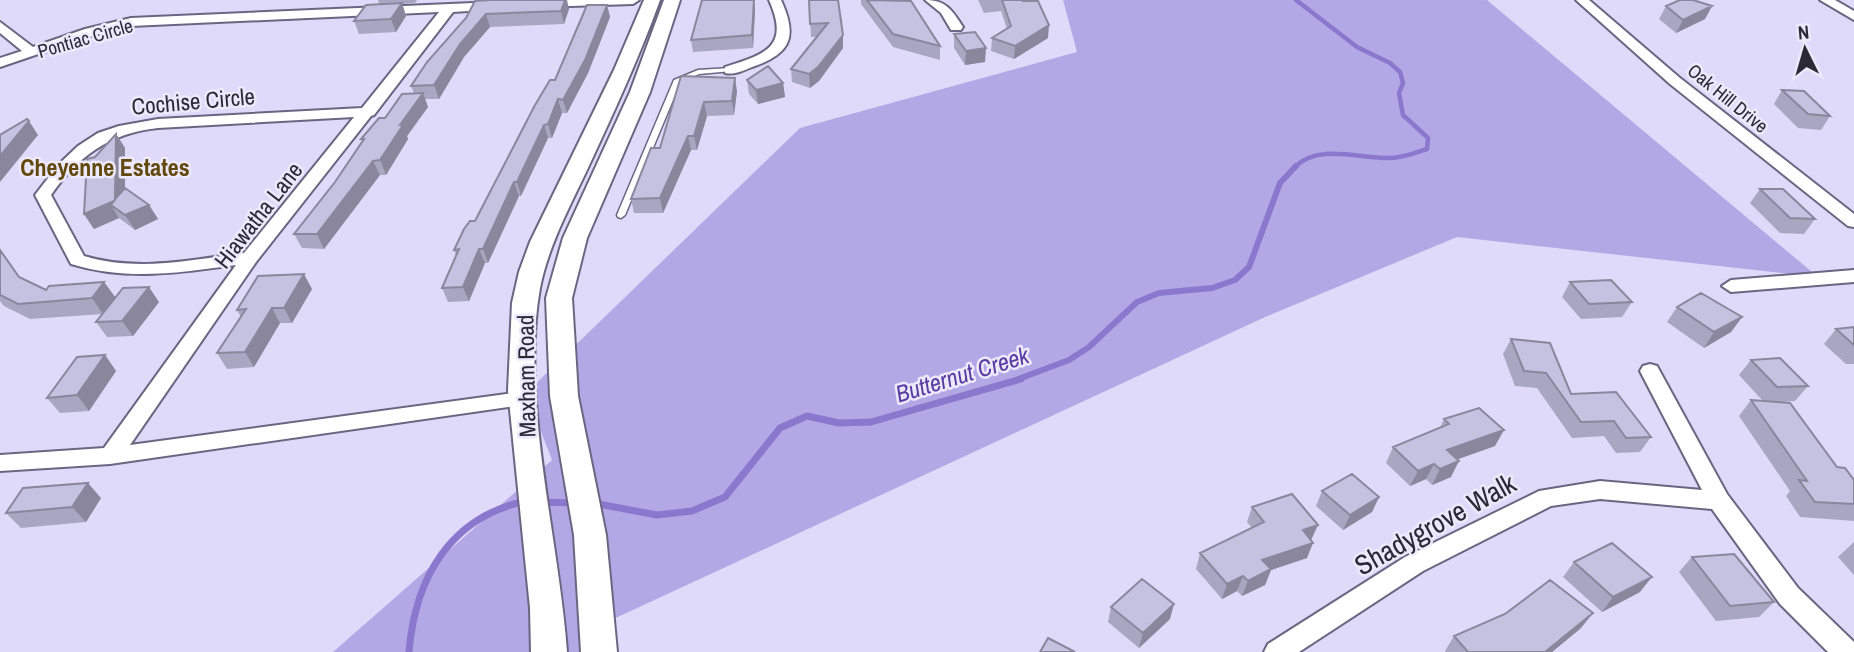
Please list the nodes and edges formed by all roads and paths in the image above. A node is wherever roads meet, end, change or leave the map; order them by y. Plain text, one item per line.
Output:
1 (633, 0) edge
2 (652, 0) edge
3 (672, 0) edge
4 (775, 0) edge
5 (931, 0) edge
6 (1582, 0) edge
7 (1826, 0) edge
8 (449, 8) junction
9 (1854, 16) edge
10 (0, 26) edge
11 (956, 27) dead end
12 (27, 49) junction
13 (0, 63) edge
14 (730, 70) joint
15 (369, 112) junction
16 (621, 215) dead end
17 (1854, 222) edge
18 (250, 258) junction
19 (1854, 276) edge
20 (1731, 286) dead end
21 (1650, 371) dead end
22 (522, 399) junction
23 (110, 456) junction
24 (575, 457) joint
25 (0, 463) edge
26 (1719, 500) junction
27 (549, 652) edge
28 (599, 652) edge
29 (1277, 652) edge
30 (1846, 652) edge

1 - 8 street, Pontiac Circle
2 - 22 main road, Maxham Road
3 - 24 main road, Maxham Road
4 - 14 street
5 - 11 street
6 - 17 street, Oak Hill Drive
7 - 9 street
8 - 12 street, Pontiac Circle
8 - 15 street, Hiawatha Lane
10 - 12 street
12 - 13 street, Pontiac Circle
14 - 16 lane
15 - 18 street, Hiawatha Lane
15 - 18 street, Cochise Circle
18 - 23 street, Hiawatha Lane
19 - 20 street
21 - 26 street
22 - 23 street
22 - 27 main road, Maxham Road
23 - 25 street
24 - 28 main road, Maxham Road
26 - 29 street, Shadygrove Walk
26 - 30 street

